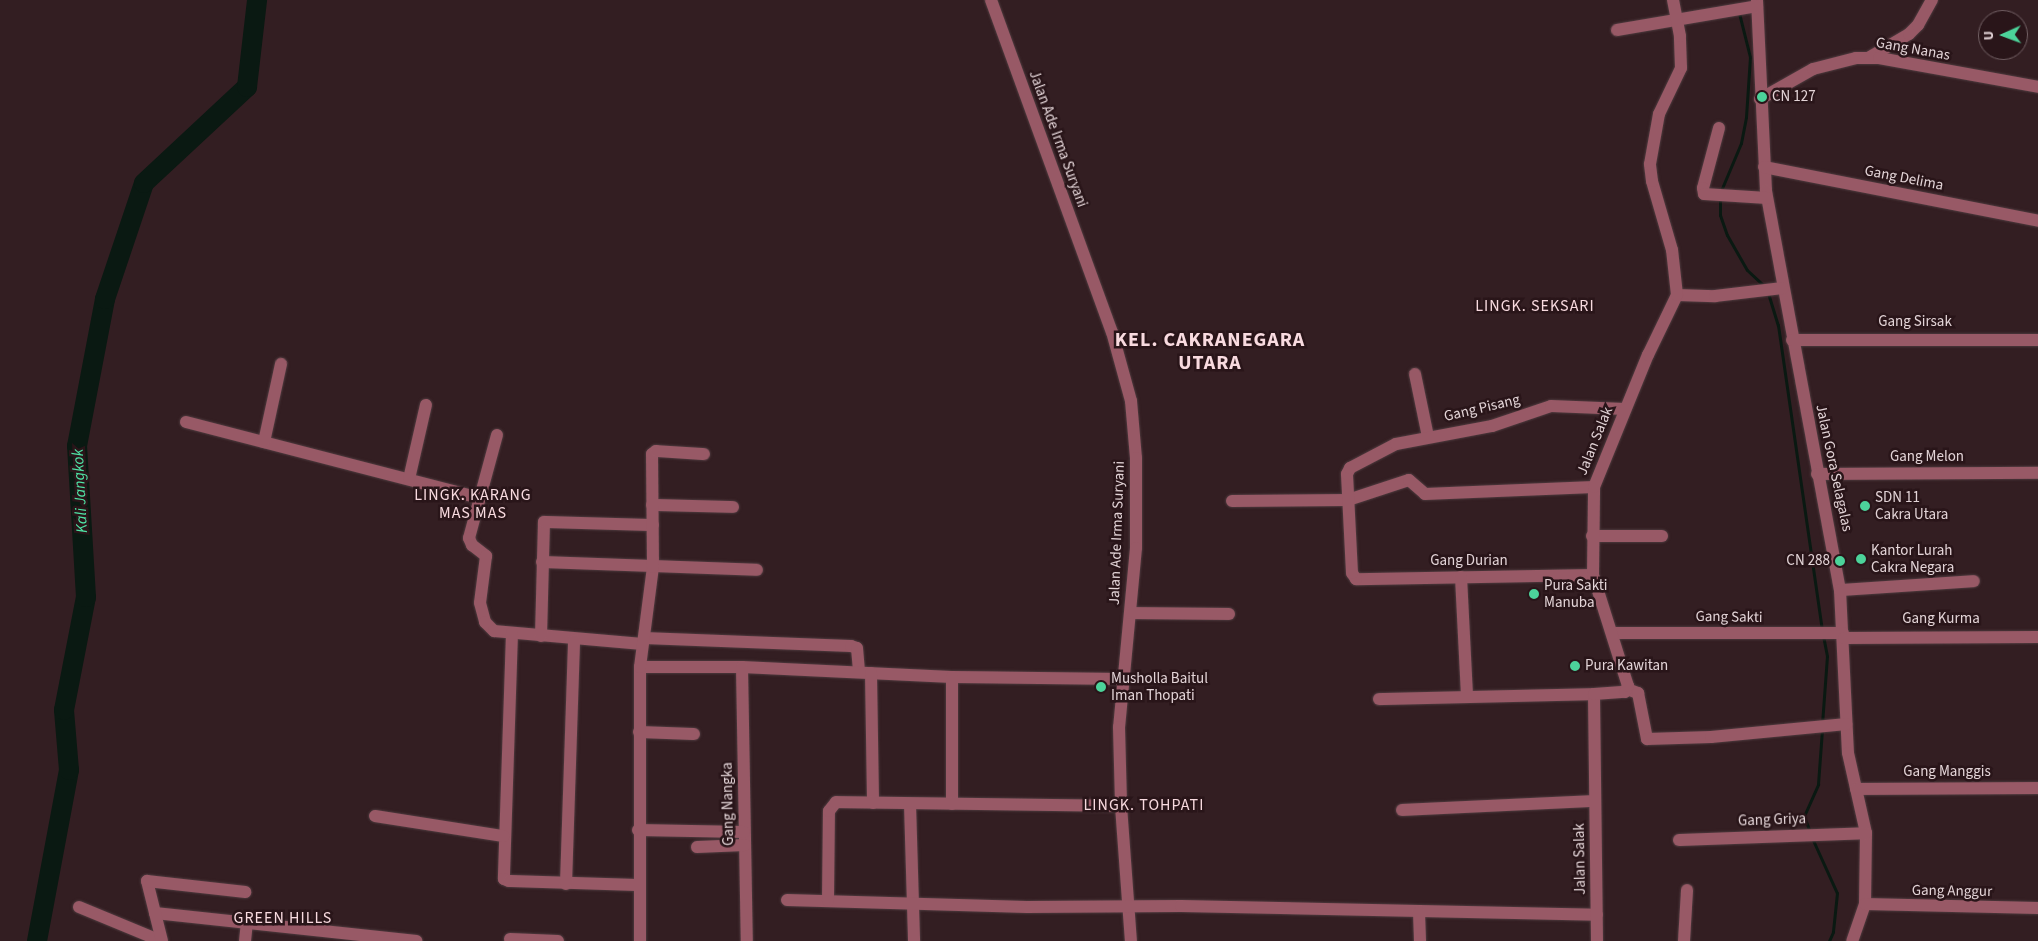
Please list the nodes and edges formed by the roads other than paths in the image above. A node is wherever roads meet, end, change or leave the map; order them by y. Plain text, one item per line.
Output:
1 (991, 0) edge
2 (1673, 0) edge
3 (1932, 0) edge
4 (1748, 7) edge
5 (1678, 21) junction
6 (1618, 30) dead end
7 (1870, 57) junction
8 (2038, 87) edge
9 (1760, 99) junction
10 (1719, 128) dead end
11 (1764, 167) junction
12 (1767, 198) junction
13 (2038, 221) edge
14 (1778, 289) junction
15 (1678, 295) junction
16 (1792, 340) junction
17 (2038, 340) edge
18 (281, 364) dead end
19 (1415, 374) dead end
20 (426, 405) dead end
21 (1625, 409) junction
22 (186, 422) dead end
23 (497, 435) dead end
24 (1428, 437) junction
25 (264, 442) junction
26 (704, 454) dead end
27 (2038, 473) edge
28 (1817, 474) junction
29 (409, 479) junction
30 (1594, 487) junction
31 (479, 498) junction
32 (1348, 500) junction
33 (1232, 501) dead end
34 (652, 506) junction
35 (733, 507) dead end
36 (652, 525) junction
37 (1592, 536) junction
38 (1662, 536) dead end
39 (542, 562) junction
40 (653, 567) junction
41 (757, 570) dead end
42 (1593, 575) junction
43 (1462, 577) junction
44 (1974, 581) dead end
45 (1840, 590) junction
46 (1131, 613) junction
47 (1229, 614) dead end
48 (512, 633) junction
49 (1613, 633) junction
50 (1839, 635) junction
51 (541, 636) junction
52 (2038, 637) edge
53 (574, 640) junction
54 (643, 641) junction
55 (640, 667) junction
56 (742, 667) junction
57 (865, 672) junction
58 (952, 677) junction
59 (1124, 680) junction
60 (1627, 689) junction
61 (1594, 694) junction
62 (1467, 696) junction
63 (1379, 699) dead end
64 (1846, 724) junction
65 (639, 732) junction
66 (694, 734) dead end
67 (2038, 788) edge
68 (1856, 789) junction
69 (1595, 801) junction
70 (873, 803) junction
71 (910, 804) junction
72 (952, 804) junction
73 (1120, 806) junction
74 (1402, 810) dead end
75 (375, 816) dead end
76 (638, 830) junction
77 (744, 832) junction
78 (1866, 833) junction
79 (503, 836) junction
80 (1679, 840) dead end
81 (745, 845) junction
82 (697, 847) dead end
83 (566, 884) junction
84 (639, 885) junction
85 (1687, 890) dead end
86 (245, 892) dead end
87 (786, 900) dead end
88 (828, 901) junction
89 (914, 904) junction
90 (1865, 904) junction
91 (1129, 906) junction
92 (79, 907) dead end
93 (2038, 908) edge
94 (1419, 912) junction
95 (155, 913) junction
96 (1597, 915) junction
97 (247, 923) junction
98 (510, 939) dead end
99 (162, 941) edge
100 (245, 941) edge
101 (417, 941) edge
102 (558, 941) edge
103 (640, 941) edge
104 (746, 941) edge
105 (914, 941) edge
106 (1131, 941) edge
107 (1420, 941) edge
108 (1597, 941) edge
109 (1684, 941) edge
110 (1852, 941) edge

1 - 46 street, Jalan Ade Irma Suryani
2 - 5 street
3 - 7 street
4 - 5 street
4 - 9 street, Jalan Gora Selagalas
5 - 6 street
5 - 15 street
7 - 8 street, Gang Nanas
7 - 9 street, Gang Nanas
9 - 11 street, Jalan Gora Selagalas
10 - 12 street
11 - 12 street, Jalan Gora Selagalas
11 - 13 street, Gang Delima
12 - 14 street, Jalan Gora Selagalas
14 - 15 street
14 - 16 street, Jalan Gora Selagalas
15 - 21 street, Jalan Salak
16 - 17 street, Gang Sirsak
16 - 28 street, Jalan Gora Selagalas
18 - 25 street
19 - 24 street
20 - 29 street
21 - 24 street, Gang Pisang
21 - 30 street, Jalan Salak
22 - 25 street
23 - 31 street
24 - 32 street, Gang Pisang
25 - 29 street
26 - 34 street
27 - 28 street, Gang Melon
28 - 45 street, Jalan Gora Selagalas
29 - 31 street
30 - 32 street
30 - 37 street, Jalan Salak
31 - 48 street
32 - 33 street
32 - 43 street, Gang Durian
34 - 35 street
34 - 36 street
36 - 39 street
36 - 40 street
37 - 38 street
37 - 42 street, Jalan Salak
39 - 40 street
39 - 51 street
40 - 41 street
40 - 54 street
42 - 43 street, Gang Durian
42 - 49 street, Jalan Salak
43 - 62 street
44 - 45 street
45 - 50 street, Jalan Gora Selagalas
46 - 47 street
46 - 59 street, Jalan Ade Irma Suryani
48 - 51 street
48 - 79 street
49 - 50 street, Gang Sakti
49 - 60 street, Jalan Salak
50 - 52 street, Gang Kurma
50 - 64 street, Jalan Gora Selagalas
51 - 53 street
53 - 54 street
53 - 83 street
54 - 55 street
54 - 57 street
55 - 56 street
55 - 65 street
56 - 57 street
56 - 77 street, Gang Nangka
57 - 58 street
57 - 70 street
58 - 59 street
58 - 72 street
59 - 73 street, Jalan Ade Irma Suryani
60 - 61 street
60 - 64 street
61 - 62 street
61 - 69 street, Jalan Salak
62 - 63 street
64 - 68 street, Jalan Gora Selagalas
65 - 66 street
65 - 76 street
67 - 68 street, Gang Manggis
68 - 78 street, Jalan Gora Selagalas
69 - 74 street
69 - 96 street, Jalan Salak
70 - 71 street
70 - 88 street
71 - 72 street
71 - 89 street
72 - 73 street
73 - 91 street, Jalan Ade Irma Suryani
75 - 79 street
76 - 77 street
76 - 84 street
77 - 81 street, Gang Nangka
78 - 80 street, Gang Griya
78 - 90 street, Jalan Gora Selagalas
79 - 83 street
81 - 82 street
81 - 104 street, Gang Nangka
83 - 84 street
84 - 103 street
85 - 109 street
86 - 95 street
87 - 88 street
88 - 89 street
89 - 91 street
89 - 105 street
90 - 93 street, Gang Anggur
90 - 110 street, Jalan Gora Selagalas
91 - 94 street
91 - 106 street, Jalan Ade Irma Suryani
92 - 99 street
94 - 96 street
94 - 107 street
95 - 97 street
95 - 99 street
96 - 108 street, Jalan Salak
97 - 100 street
97 - 101 street
98 - 102 street

